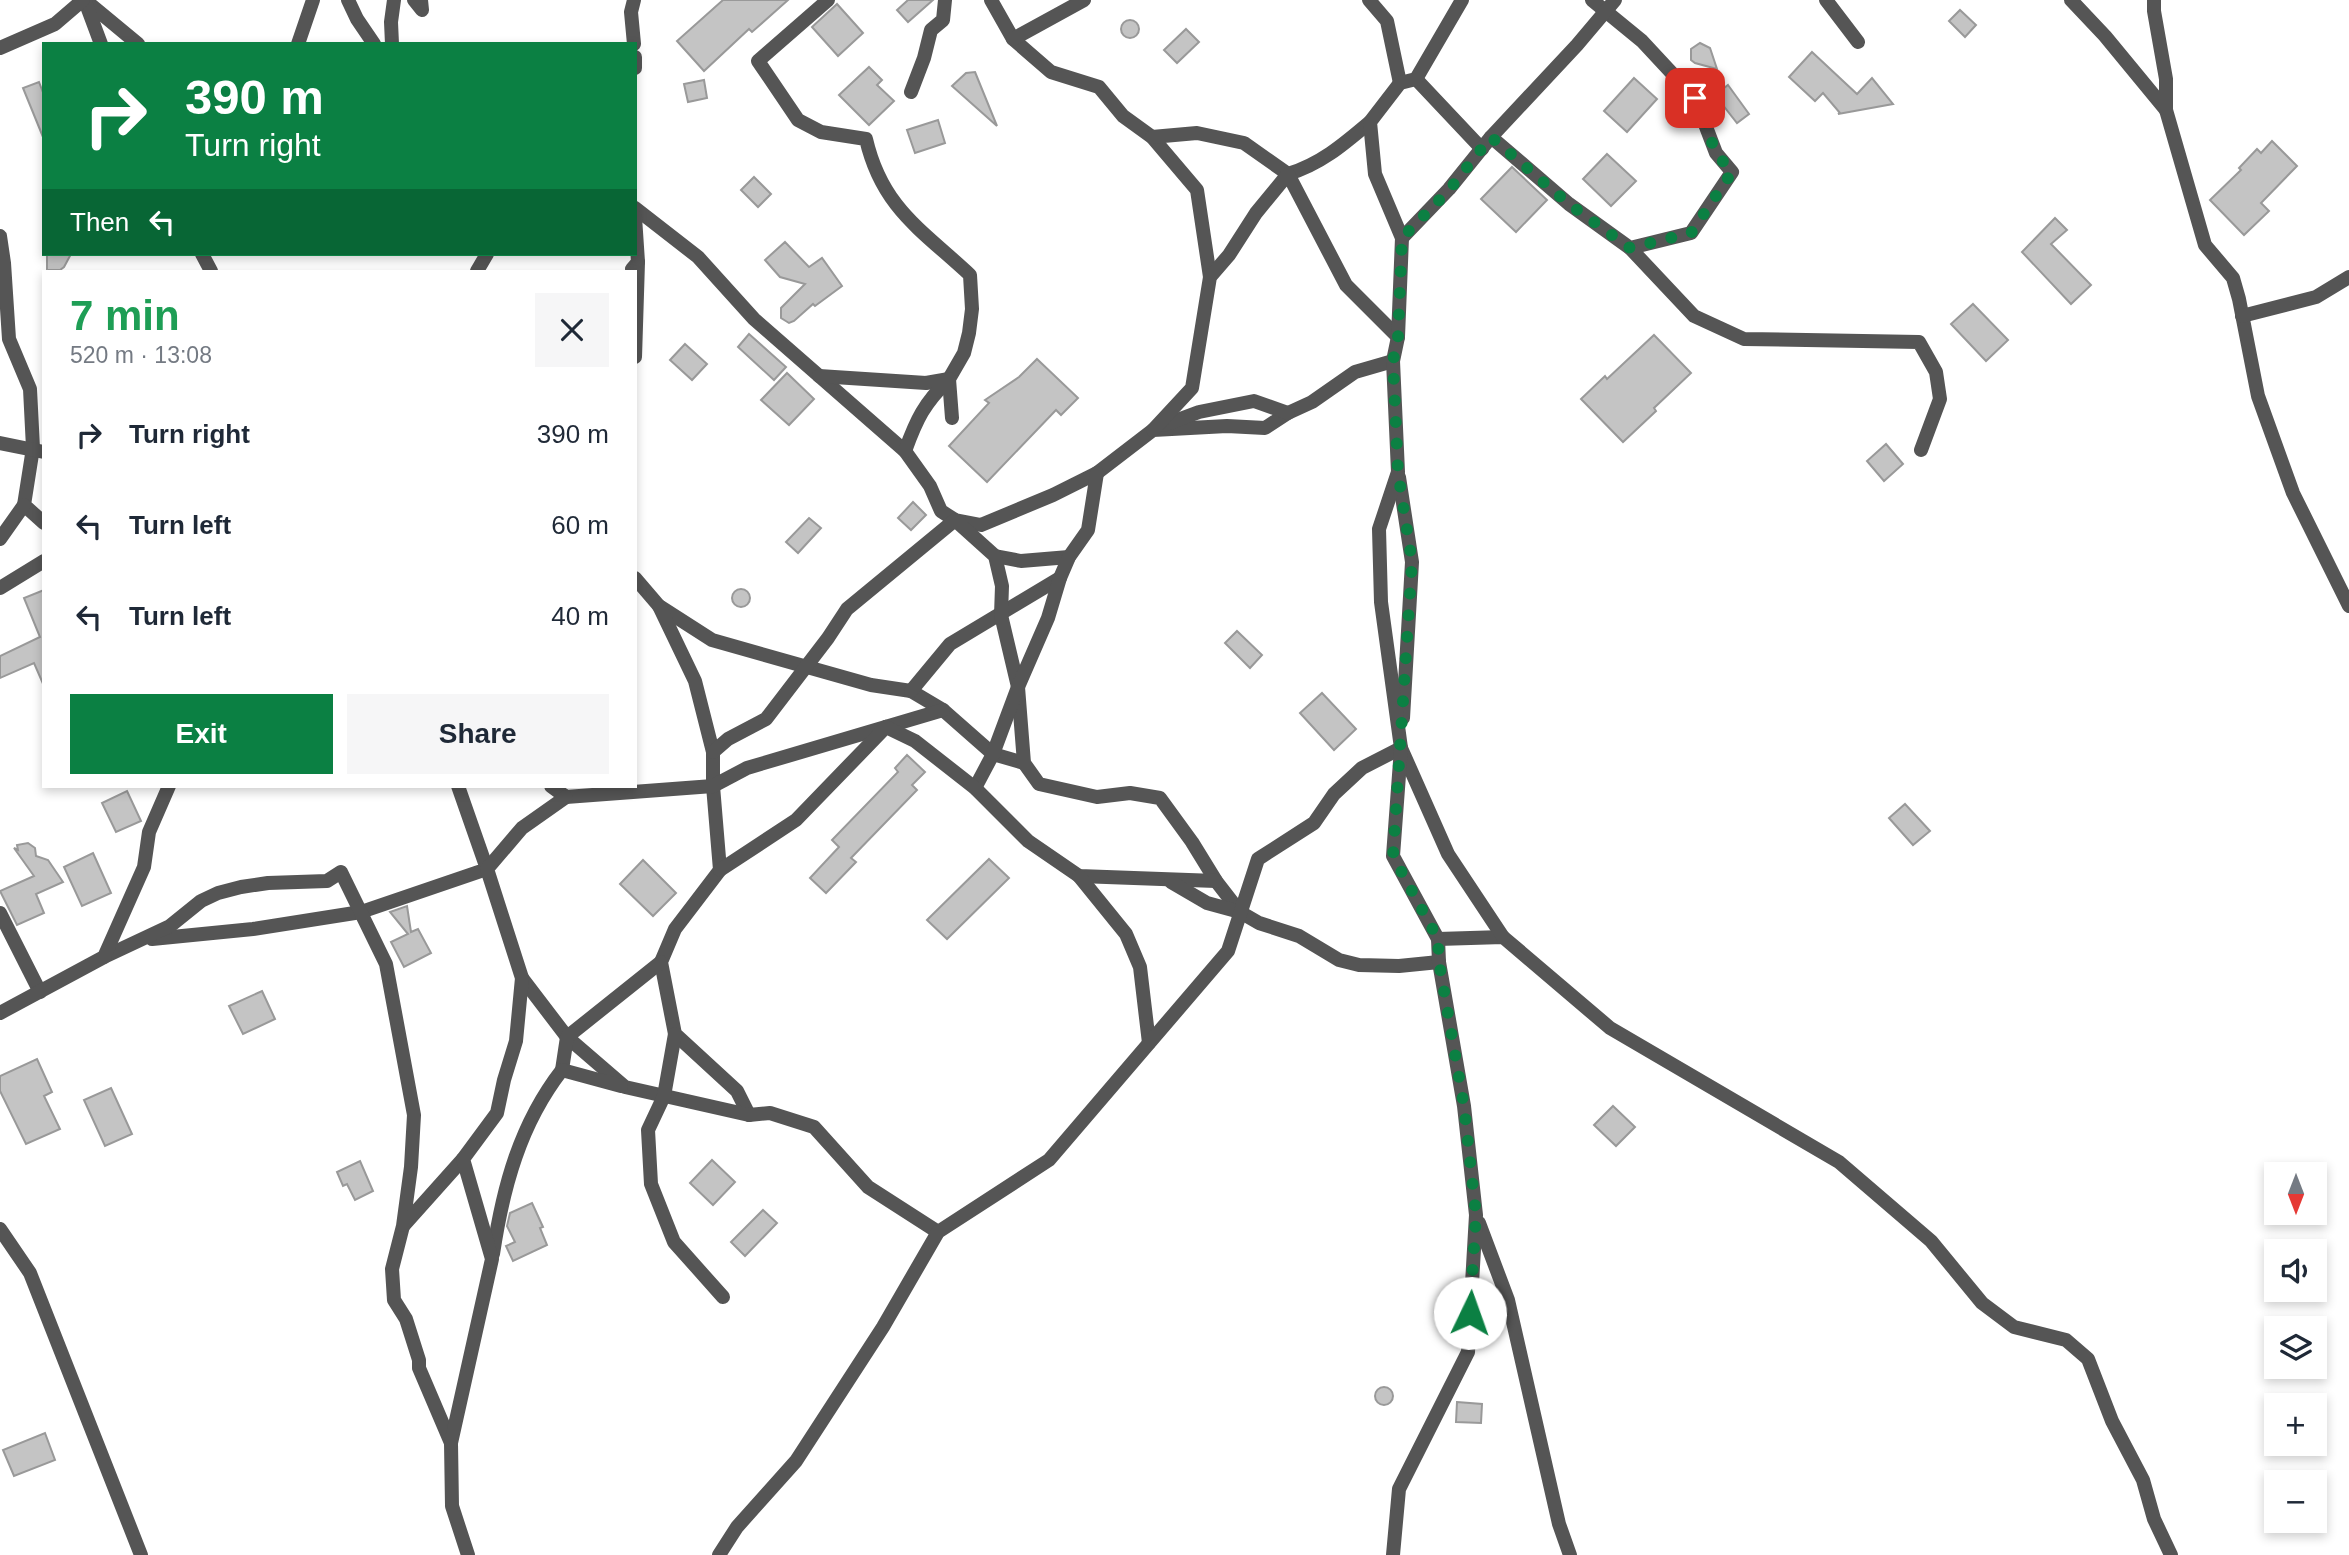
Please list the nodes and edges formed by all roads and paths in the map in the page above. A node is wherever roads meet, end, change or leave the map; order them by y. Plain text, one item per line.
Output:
1 (84, 0) edge
2 (313, 0) edge
3 (348, 0) edge
4 (394, 0) edge
5 (414, 0) edge
6 (421, 0) edge
7 (634, 0) edge
8 (828, 0) edge
9 (945, 0) edge
10 (991, 0) edge
11 (1084, 0) edge
12 (1369, 0) edge
13 (1462, 0) edge
14 (1592, 0) edge
15 (1826, 0) edge
16 (2071, 0) edge
17 (2154, 0) edge
18 (1611, 6) edge
19 (1013, 39) junction
20 (100, 42) edge
21 (136, 42) edge
22 (299, 42) edge
23 (373, 42) edge
24 (392, 42) edge
25 (634, 42) edge
26 (1858, 42) dead end
27 (0, 48) edge
28 (1416, 79) junction
29 (1401, 83) junction
30 (911, 92) dead end
31 (2166, 110) junction
32 (1370, 122) junction
33 (1152, 137) junction
34 (1487, 143) junction
35 (1288, 174) junction
36 (637, 210) edge
37 (0, 236) edge
38 (1402, 238) junction
39 (1630, 248) junction
40 (1210, 277) junction
41 (2349, 277) edge
42 (2242, 316) junction
43 (1398, 337) junction
44 (1393, 361) junction
45 (820, 376) junction
46 (949, 379) junction
47 (1287, 413) junction
48 (952, 418) dead end
49 (1153, 430) junction
50 (0, 443) edge
51 (38, 450) edge
52 (1921, 450) dead end
53 (905, 451) junction
54 (1398, 472) junction
55 (1097, 473) junction
56 (24, 505) junction
57 (955, 520) junction
58 (42, 521) edge
59 (0, 539) edge
60 (995, 556) junction
61 (1069, 557) junction
62 (42, 562) edge
63 (1060, 578) junction
64 (637, 580) edge
65 (0, 588) edge
66 (659, 606) junction
67 (2349, 606) edge
68 (1001, 615) junction
69 (806, 665) junction
70 (1018, 687) junction
71 (911, 691) junction
72 (943, 710) junction
73 (886, 727) junction
74 (1401, 748) junction
75 (713, 752) junction
76 (993, 754) junction
77 (1024, 763) junction
78 (713, 786) junction
79 (168, 788) edge
80 (459, 788) edge
81 (554, 788) edge
82 (975, 788) junction
83 (566, 797) junction
84 (487, 869) junction
85 (720, 870) junction
86 (1079, 876) junction
87 (1168, 880) junction
88 (1216, 881) junction
89 (361, 912) junction
90 (1240, 912) junction
91 (0, 913) edge
92 (1503, 937) junction
93 (1438, 939) junction
94 (137, 941) junction
95 (104, 957) junction
96 (661, 962) junction
97 (1439, 962) junction
98 (522, 978) junction
99 (40, 992) junction
100 (0, 1013) edge
101 (676, 1034) junction
102 (567, 1037) junction
103 (1149, 1043) junction
104 (562, 1070) junction
105 (625, 1087) junction
106 (664, 1096) junction
107 (749, 1115) junction
108 (463, 1159) junction
109 (1476, 1215) junction
110 (403, 1226) junction
111 (0, 1229) edge
112 (938, 1232) junction
113 (492, 1259) junction
114 (723, 1297) dead end
115 (451, 1443) junction
116 (141, 1555) edge
117 (468, 1555) edge
118 (719, 1555) edge
119 (1393, 1555) edge
120 (1570, 1555) edge
121 (2171, 1555) edge

1 - 20 street
1 - 21 street
1 - 27 street
2 - 22 street
3 - 23 street
4 - 24 street
5 - 6 street
7 - 25 street
8 - 46 street
9 - 30 street
10 - 19 street
11 - 19 street
12 - 29 street
13 - 28 street
14 - 18 street
15 - 26 street
16 - 31 street
17 - 31 street
18 - 34 street
18 - 39 street
19 - 33 street
28 - 29 street
28 - 34 street
29 - 32 street
31 - 42 street
32 - 35 street
32 - 38 street
33 - 35 street
33 - 40 street
34 - 38 street
34 - 39 street
35 - 40 street
35 - 43 street
36 - 45 street
37 - 51 street
38 - 43 street
39 - 52 street
40 - 49 street
41 - 42 street
42 - 67 street
43 - 44 street
44 - 47 street
44 - 54 street
45 - 46 street
45 - 53 street
46 - 48 street
46 - 53 street
47 - 49 street
47 - 49 street
49 - 55 street
50 - 51 street
51 - 56 street
53 - 57 street
54 - 74 street
54 - 74 street
55 - 57 street
55 - 61 street
56 - 58 street
56 - 59 street
57 - 60 street
57 - 69 street
60 - 61 street
60 - 68 street
61 - 63 street
62 - 65 street
63 - 68 street
63 - 70 street
64 - 66 street
66 - 69 street
66 - 75 street
68 - 70 street
68 - 71 street
69 - 71 street
69 - 75 street
70 - 76 street
70 - 77 street
71 - 72 street
72 - 73 street
72 - 76 street
73 - 78 street
73 - 82 street
73 - 85 street
74 - 90 street
74 - 92 street
74 - 93 street
75 - 78 street
76 - 77 street
76 - 82 street
77 - 88 street
78 - 83 street
78 - 85 street
79 - 95 street
80 - 84 street
81 - 83 street
82 - 86 street
83 - 84 street
84 - 89 street
84 - 98 street
85 - 96 street
86 - 87 street
86 - 103 street
87 - 88 street
87 - 90 street
88 - 90 street
89 - 94 street
89 - 94 street
89 - 110 street
90 - 97 street
90 - 103 street
91 - 99 street
92 - 93 street
92 - 121 street
93 - 97 street
94 - 95 street
95 - 99 street
96 - 101 street
96 - 102 street
97 - 109 street
98 - 102 street
98 - 108 street
99 - 100 street
101 - 106 street
101 - 107 street
102 - 104 street
102 - 105 street
103 - 112 street
104 - 105 street
104 - 113 street
105 - 106 street
106 - 107 street
106 - 114 street
107 - 112 street
108 - 110 street
108 - 113 street
109 - 119 street
109 - 120 street
110 - 115 street
111 - 116 street
112 - 118 street
113 - 115 street
115 - 117 street

